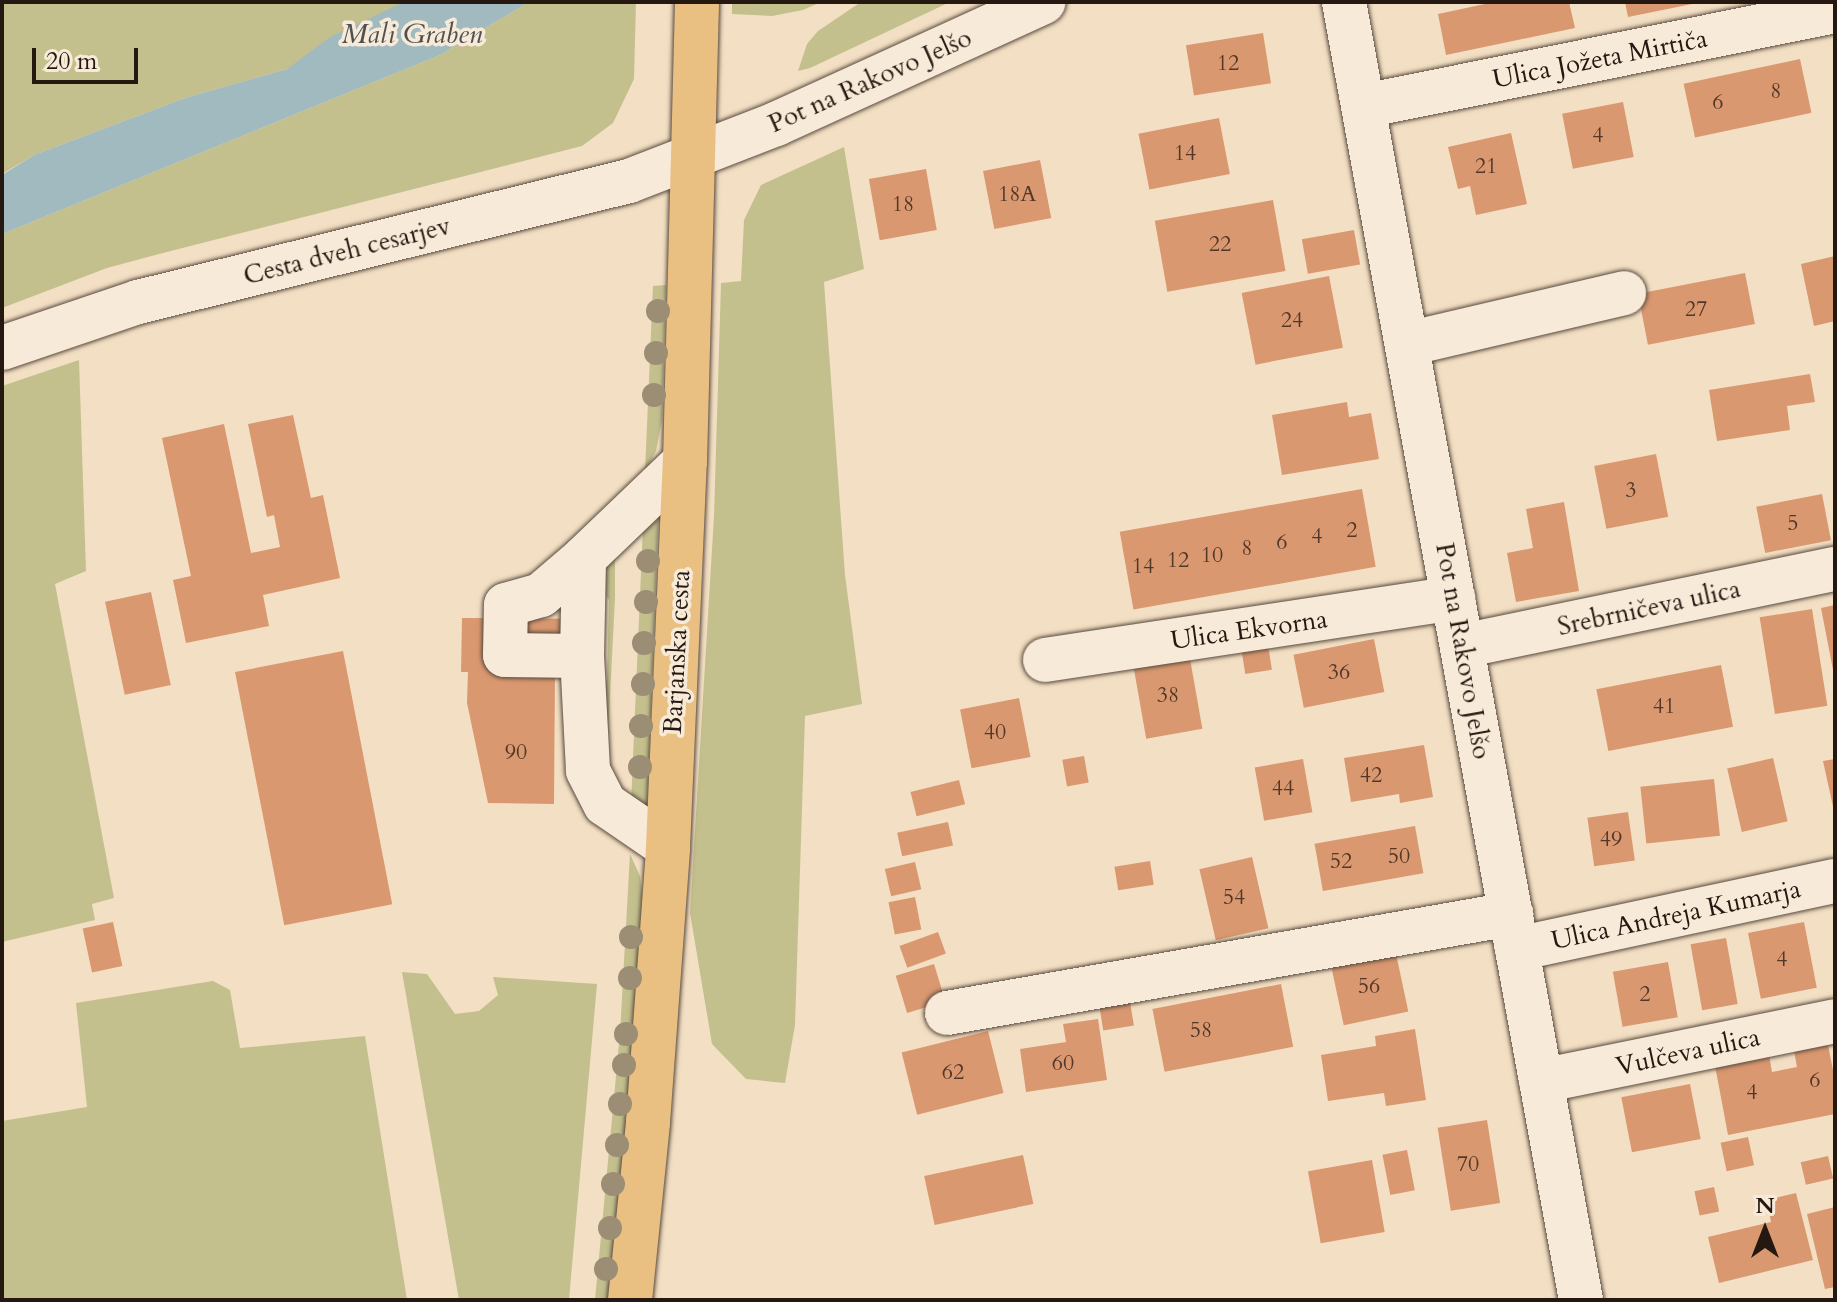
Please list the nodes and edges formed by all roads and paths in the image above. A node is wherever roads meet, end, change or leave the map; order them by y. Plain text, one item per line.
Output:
1 (1044, 2) edge
2 (1344, 2) edge
3 (697, 6) edge
4 (1835, 11) edge
5 (1364, 106) junction
6 (694, 158) junction
7 (1624, 293) dead end
8 (1407, 344) junction
9 (2, 348) edge
10 (685, 461) junction
11 (584, 558) junction
12 (1835, 569) edge
13 (1453, 598) junction
14 (1462, 646) junction
15 (582, 656) junction
16 (1045, 660) dead end
17 (668, 847) junction
18 (1835, 881) edge
19 (1514, 931) junction
20 (947, 1013) dead end
21 (1835, 1021) edge
22 (1541, 1081) junction
23 (630, 1300) edge
24 (1581, 1300) edge

1 - 6 street, Pot na Rakovo Jelšo
2 - 5 street, Pot na Rakovo Jelšo
3 - 6 main road, Barjanska cesta
4 - 5 street, Ulica Jožeta Mirtiča
5 - 8 street, Pot na Rakovo Jelšo
6 - 9 street, Cesta dveh cesarjev
6 - 10 main road, Barjanska cesta
7 - 8 street
8 - 13 street, Pot na Rakovo Jelšo
10 - 11 street
10 - 17 main road, Barjanska cesta
11 - 15 street
11 - 15 street
12 - 14 street, Srebrničeva ulica
13 - 14 street, Pot na Rakovo Jelšo
13 - 16 street, Ulica Ekvorna
14 - 19 street, Pot na Rakovo Jelšo
15 - 17 street
17 - 23 main road, Barjanska cesta
18 - 19 street, Ulica Andreja Kumarja
19 - 20 street, Ulica Andreja Kumarja
19 - 22 street, Pot na Rakovo Jelšo
21 - 22 street, Vulčeva ulica
22 - 24 street, Pot na Rakovo Jelšo

